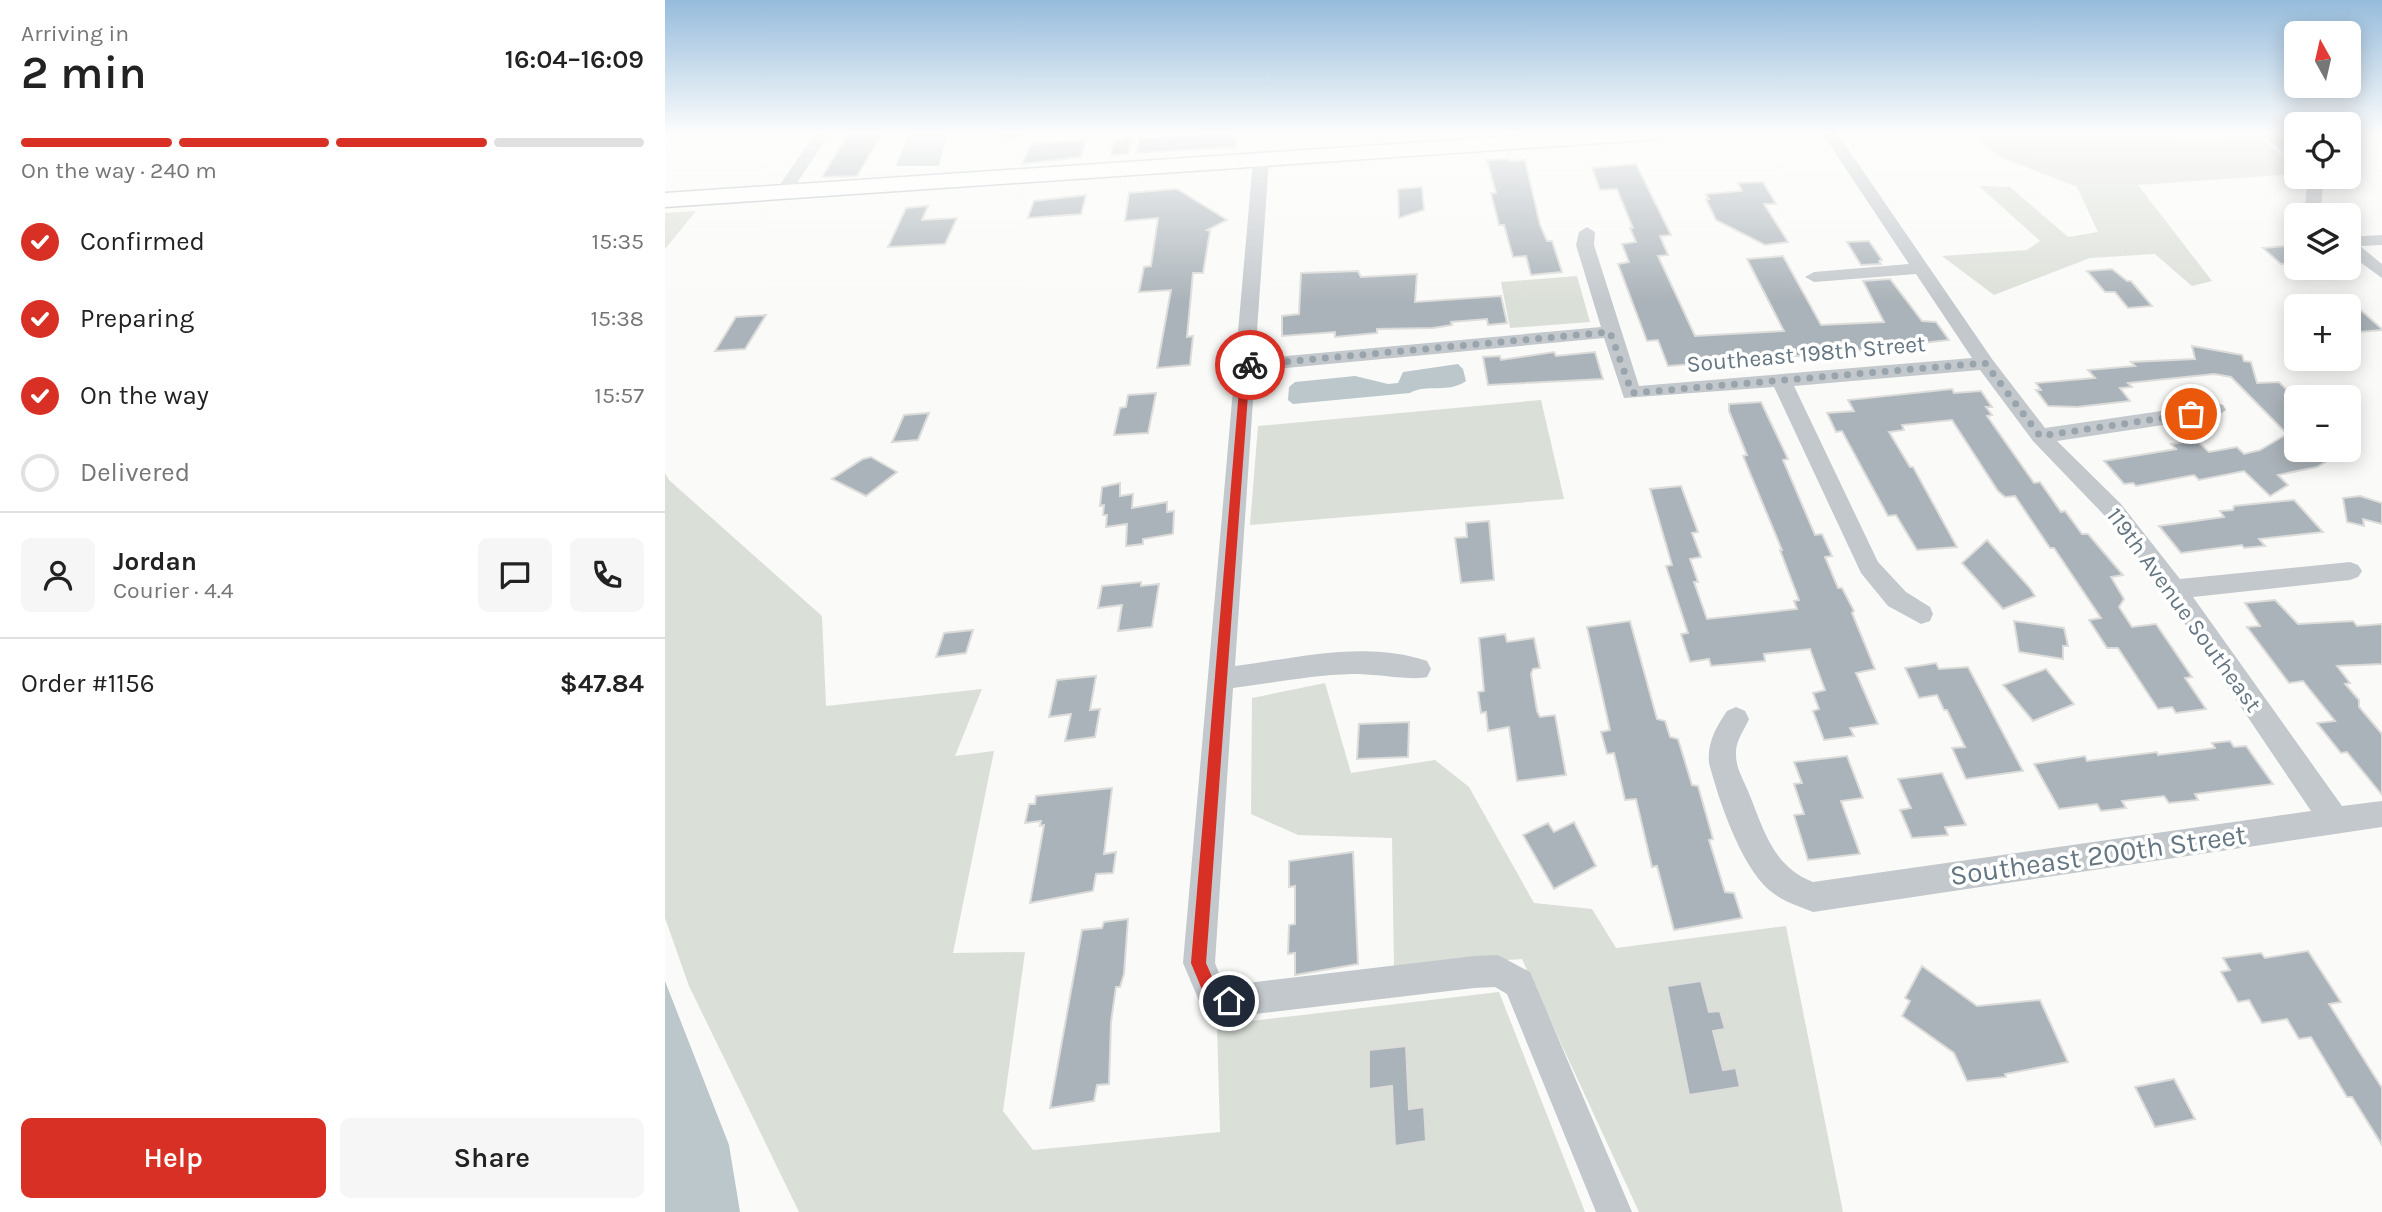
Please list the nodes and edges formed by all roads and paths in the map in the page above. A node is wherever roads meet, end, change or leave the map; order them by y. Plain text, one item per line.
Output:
1 (819, 190) edge
2 (1259, 190) edge
3 (1868, 190) edge
4 (783, 192) joint
5 (665, 200) edge
6 (1587, 232) dead end
7 (2382, 240) edge
8 (2361, 243) edge
9 (2361, 255) edge
10 (1921, 268) junction
11 (2382, 273) edge
12 (1814, 276) dead end
13 (1610, 332) junction
14 (1985, 363) junction
15 (1245, 366) junction
16 (1782, 382) junction
17 (2216, 410) dead end
18 (2040, 436) junction
19 (2350, 571) dead end
20 (2175, 589) junction
21 (1921, 614) dead end
22 (1418, 668) dead end
23 (1221, 679) junction
24 (1736, 719) dead end
25 (2382, 814) edge
26 (2335, 821) junction
27 (1614, 1212) edge

1 - 4 street
2 - 15 street
3 - 10 street, 119th Avenue Southeast
4 - 5 street
6 - 13 street
7 - 8 street
9 - 11 street
10 - 12 street
10 - 14 street, 119th Avenue Southeast
13 - 15 street
13 - 16 street, Southeast 198th Street
14 - 16 street, Southeast 198th Street
14 - 18 street, 119th Avenue Southeast
15 - 23 street
16 - 21 street
17 - 18 street
18 - 20 street, 119th Avenue Southeast
19 - 20 street
20 - 26 street, 119th Avenue Southeast
22 - 23 street
23 - 27 street
24 - 26 street, Southeast 200th Street
25 - 26 street, Southeast 200th Street

